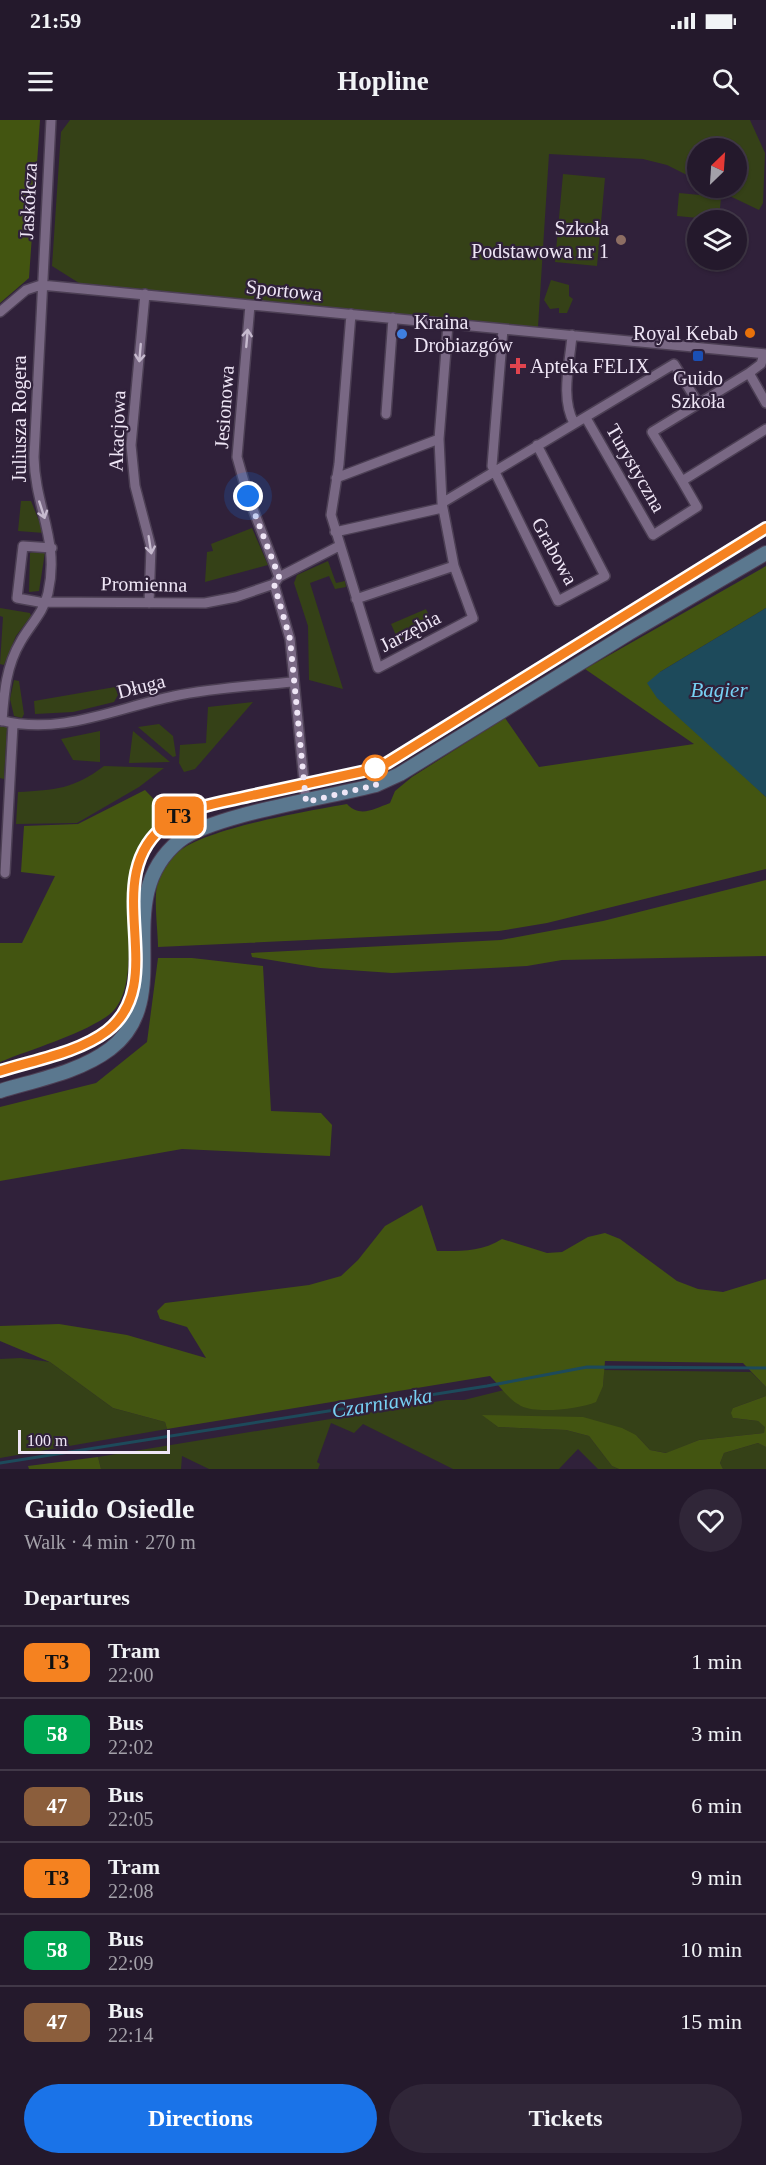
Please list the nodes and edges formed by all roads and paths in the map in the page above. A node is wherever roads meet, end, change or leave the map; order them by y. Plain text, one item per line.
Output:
1 (51, 120) edge
2 (41, 285) junction
3 (145, 294) junction
4 (250, 305) junction
5 (0, 312) edge
6 (351, 314) junction
7 (393, 318) junction
8 (448, 324) junction
9 (503, 329) junction
10 (572, 335) junction
11 (765, 354) edge
12 (749, 373) junction
13 (698, 403) junction
14 (766, 403) edge
15 (386, 414) dead end
16 (586, 418) junction
17 (574, 423) junction
18 (766, 429) edge
19 (439, 440) junction
20 (537, 445) junction
21 (494, 474) junction
22 (336, 478) junction
23 (682, 481) junction
24 (442, 505) junction
25 (335, 532) junction
26 (339, 546) junction
27 (52, 548) junction
28 (766, 553) edge
29 (454, 566) junction
30 (277, 581) junction
31 (356, 599) junction
32 (46, 600) junction
33 (149, 603) junction
34 (4, 673) edge
35 (292, 682) junction
36 (1, 721) edge
37 (13, 724) junction
38 (4, 785) edge
39 (306, 802) junction
40 (3, 839) edge
41 (5, 873) dead end
42 (0, 1091) edge

1 - 2 street, Jaskółcza
2 - 3 street, Sportowa
2 - 5 street
2 -> 27 street, Juliusza Rogera
3 - 4 street, Sportowa
3 -> 33 street, Akacjowa
4 - 6 street, Sportowa
30 -> 4 street, Jesionowa
6 - 7 street, Sportowa
6 - 22 street, Jarzębia
7 - 8 street, Sportowa
7 - 15 street
8 - 9 street, Sportowa
8 - 19 street
9 - 10 street, Sportowa
9 - 21 street, Grabowa
10 - 11 street, Sportowa
10 - 17 street
11 - 12 street, Sportowa
12 - 13 street, Sportowa
12 - 14 street
13 - 16 street
13 - 23 street, Sportowa
16 - 17 street
16 - 23 street, Turystyczna
17 - 20 street
18 - 23 street, Turystyczna
19 - 22 street
19 - 24 street
20 - 21 street
20 - 21 street, Grabowa
21 - 24 street
22 - 25 street, Jarzębia
24 - 25 street
24 - 29 street, Jarzębia
25 - 26 street, Jarzębia
26 - 30 street, Promienna
26 - 31 street, Jarzębia
27 - 32 street, Juliusza Rogera
27 - 32 street, Promienna
28 - 39 main road
29 - 31 street
29 - 31 street, Jarzębia
30 - 33 street, Promienna
30 - 35 street, Jesionowa
32 - 33 street, Promienna
32 - 34 street, Juliusza Rogera
34 - 36 street, Juliusza Rogera
35 - 37 street, Długa
35 - 39 street, Jesionowa
36 - 37 street, Długa
37 - 38 street
38 - 40 street
39 - 42 main road
40 - 41 street

